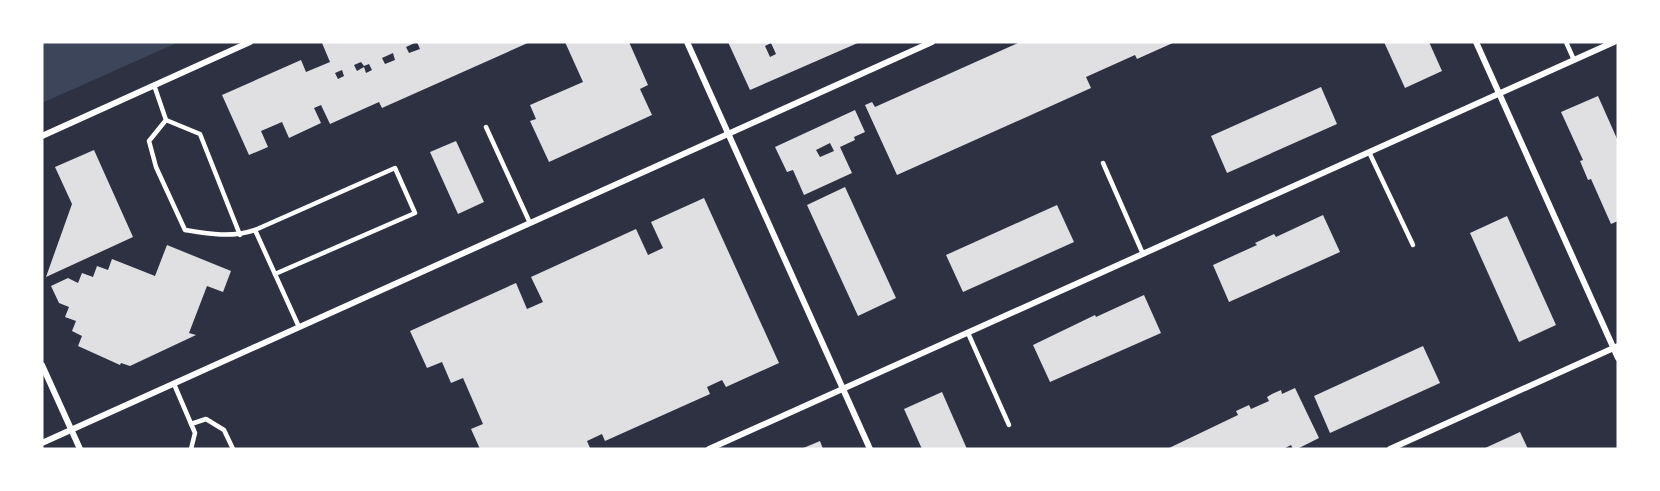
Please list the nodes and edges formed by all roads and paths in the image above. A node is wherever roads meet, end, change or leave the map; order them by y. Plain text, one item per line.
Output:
1 (250, 42) edge
2 (687, 42) edge
3 (932, 42) edge
4 (1476, 42) edge
5 (1566, 42) edge
6 (1614, 42) edge
7 (1574, 60) junction
8 (153, 85) junction
9 (1499, 93) junction
10 (166, 120) junction
11 (486, 127) dead end
12 (728, 134) junction
13 (42, 136) edge
14 (1369, 152) junction
15 (1103, 163) dead end
16 (530, 223) junction
17 (255, 230) junction
18 (240, 235) junction
19 (1413, 245) dead end
20 (1143, 254) junction
21 (275, 274) junction
22 (299, 327) junction
23 (968, 333) junction
24 (1616, 347) edge
25 (1618, 358) edge
26 (42, 365) edge
27 (174, 384) junction
28 (843, 389) junction
29 (191, 424) junction
30 (1009, 426) dead end
31 (71, 430) junction
32 (42, 443) edge
33 (80, 449) edge
34 (191, 449) edge
35 (233, 449) edge
36 (709, 449) edge
37 (870, 449) edge
38 (1390, 449) edge

1 - 8 street
2 - 12 street
3 - 12 street
4 - 9 street
5 - 7 lane
6 - 7 street
7 - 9 street
8 - 10 lane
8 - 13 street
9 - 14 street
9 - 24 street
10 - 18 lane
10 - 18 lane
11 - 16 lane
12 - 16 street
12 - 28 street
14 - 19 lane
14 - 20 street
15 - 20 lane
16 - 22 street
17 - 18 lane
17 - 21 lane
17 - 21 lane
20 - 23 street
21 - 22 lane
22 - 27 street
23 - 28 street
23 - 30 lane
24 - 25 street
24 - 38 street
26 - 31 street
27 - 29 lane
27 - 31 street
28 - 36 street
28 - 37 street
29 - 34 lane
29 - 35 lane
31 - 32 street
31 - 33 street

